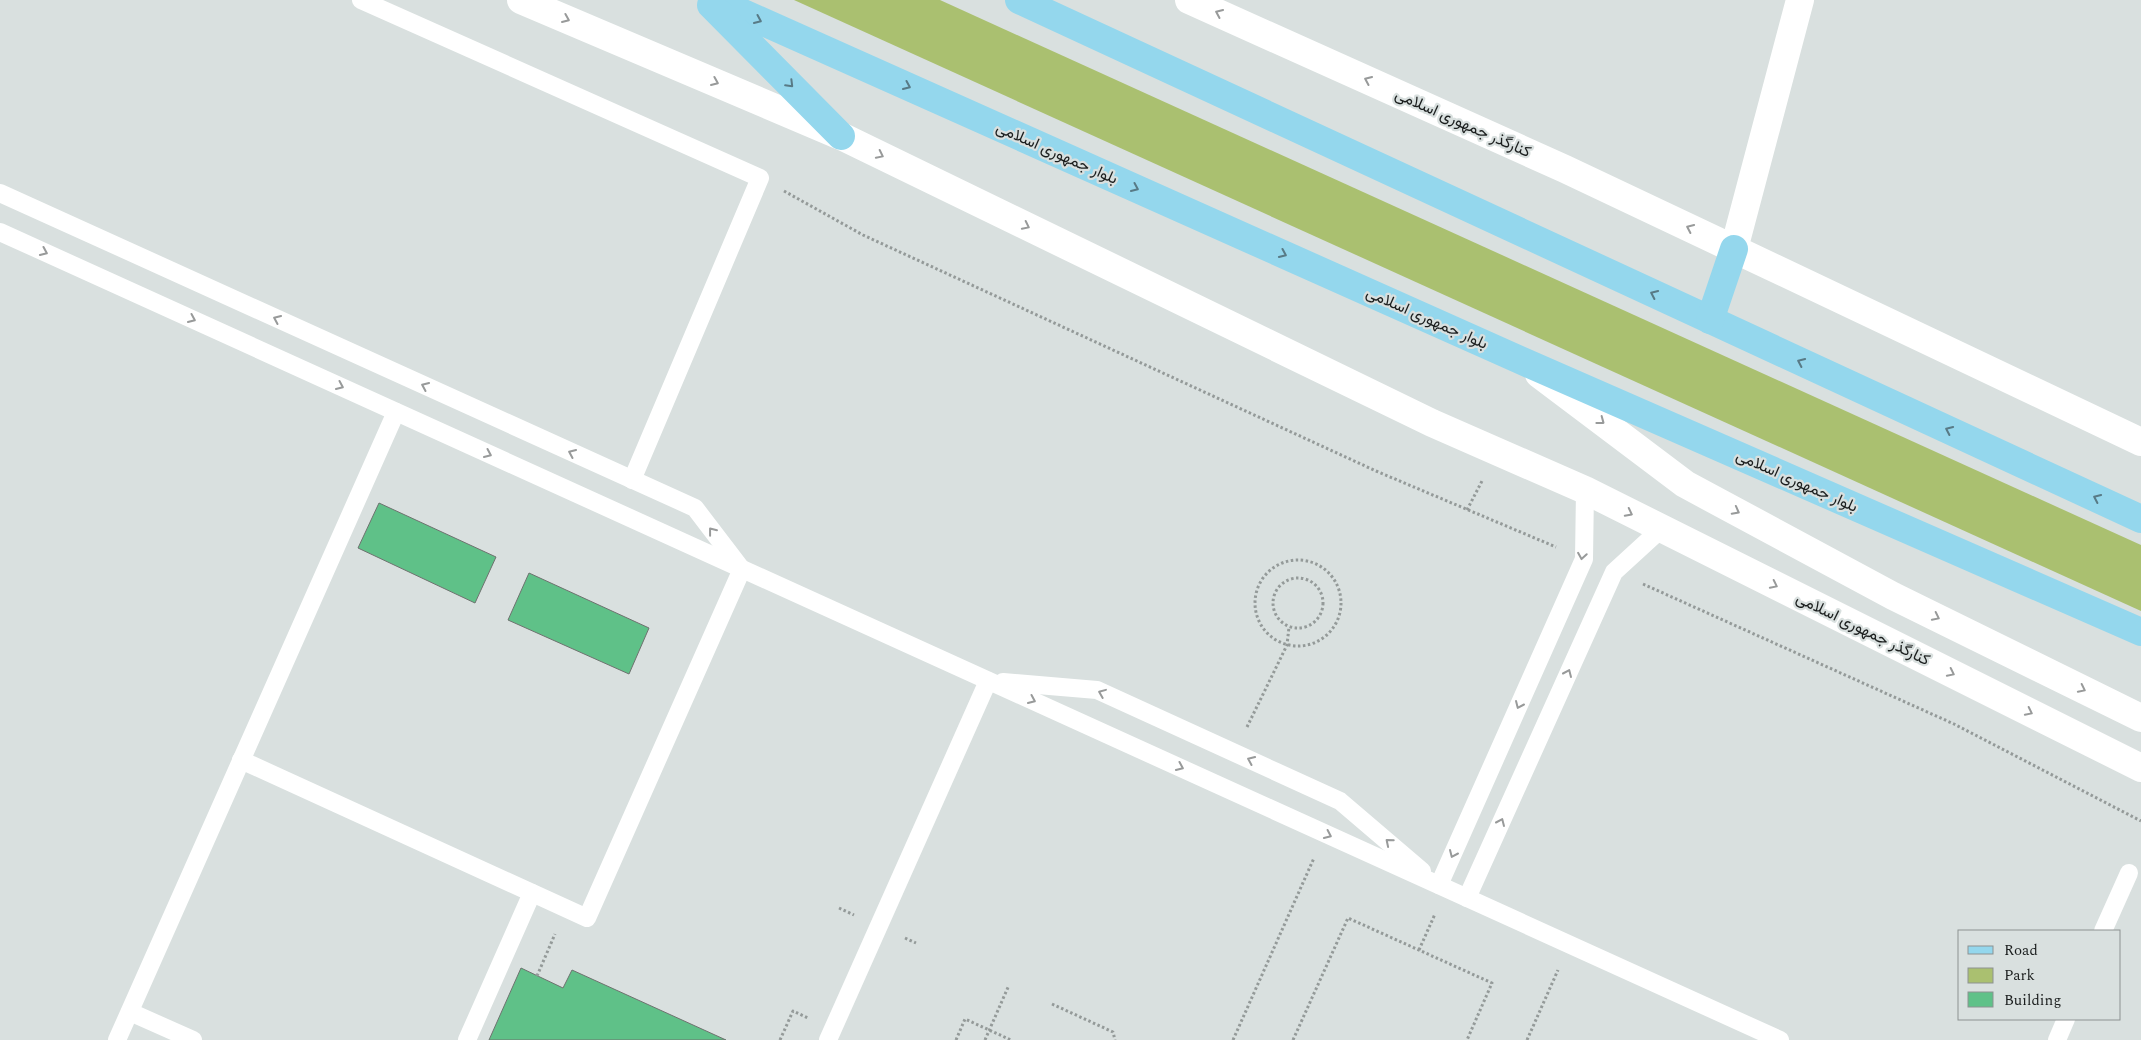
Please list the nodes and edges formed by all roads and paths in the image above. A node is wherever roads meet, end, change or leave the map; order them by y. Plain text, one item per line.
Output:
1 (361, 0) edge
2 (521, 0) edge
3 (706, 0) edge
4 (714, 0) edge
5 (1019, 0) edge
6 (1190, 0) edge
7 (1800, 0) edge
8 (841, 136) junction
9 (760, 178) junction
10 (0, 193) edge
11 (0, 232) edge
12 (1734, 249) junction
13 (1710, 320) junction
14 (1520, 360) junction
15 (396, 412) junction
16 (2141, 442) edge
17 (1486, 474) dead end
18 (632, 480) junction
19 (1585, 490) junction
20 (1467, 510) junction
21 (2141, 518) edge
22 (1661, 529) junction
23 (1584, 559) junction
24 (742, 569) junction
25 (1614, 572) junction
26 (1289, 627) junction
27 (2141, 632) edge
28 (1287, 645) junction
29 (988, 680) junction
30 (2141, 718) edge
31 (1234, 753) junction
32 (241, 760) junction
33 (2141, 768) edge
34 (2141, 820) edge
35 (1326, 833) junction
36 (2129, 873) dead end
37 (1443, 887) junction
38 (532, 893) junction
39 (1467, 898) junction
40 (567, 909) junction
41 (2104, 930) edge
42 (1569, 944) junction
43 (1419, 950) junction
44 (537, 976) dead end
45 (1009, 985) dead end
46 (1052, 1004) dead end
47 (793, 1011) dead end
48 (130, 1012) junction
49 (2066, 1020) edge
50 (989, 1030) junction
51 (117, 1040) edge
52 (192, 1040) edge
53 (467, 1040) edge
54 (780, 1040) edge
55 (828, 1040) edge
56 (956, 1040) edge
57 (984, 1040) edge
58 (1011, 1040) edge
59 (1114, 1040) edge
60 (1233, 1040) edge
61 (1294, 1040) edge
62 (1467, 1040) edge
63 (1527, 1040) edge
64 (1780, 1040) edge
65 (2057, 1040) edge

1 - 9 lane
2 -> 8 street, کنارگذر جمهوری اسلامی
3 -> 8 main road
4 -> 14 main road, بلوار جمهوری اسلامی
13 -> 5 main road
12 -> 6 street, کنارگذر جمهوری اسلامی
7 - 12 street
8 -> 19 street, کنارگذر جمهوری اسلامی
9 - 18 lane
9 - 20 path
18 -> 10 lane
11 -> 15 lane
12 - 13 main road
12 - 16 street, کنارگذر جمهوری اسلامی
21 -> 13 main road
14 - 27 main road, بلوار جمهوری اسلامی
14 -> 30 street
15 -> 24 lane
15 - 32 lane
17 - 20 path
24 -> 18 lane
19 -> 22 street, کنارگذر جمهوری اسلامی
19 -> 23 lane
20 - 23 path
22 - 25 lane
22 -> 33 street, کنارگذر جمهوری اسلامی
23 -> 37 lane
24 - 29 lane
24 - 40 lane
25 - 34 path
39 -> 25 lane
26 - 26 path
26 - 28 path
28 - 28 path
28 - 31 path
31 -> 29 lane
29 -> 35 lane
29 - 55 lane
37 -> 31 lane
32 - 38 lane
32 - 48 lane
35 -> 37 lane
35 - 60 path
36 - 41 lane
37 - 39 lane
37 - 43 path
38 - 40 lane
38 - 53 lane
39 - 42 lane
40 - 44 path
42 - 63 path
42 - 64 lane
43 - 61 path
43 - 62 path
45 - 50 path
46 - 59 path
47 - 54 path
48 - 51 lane
48 - 52 lane
49 - 65 lane
50 - 56 path
50 - 57 path
50 - 58 path

